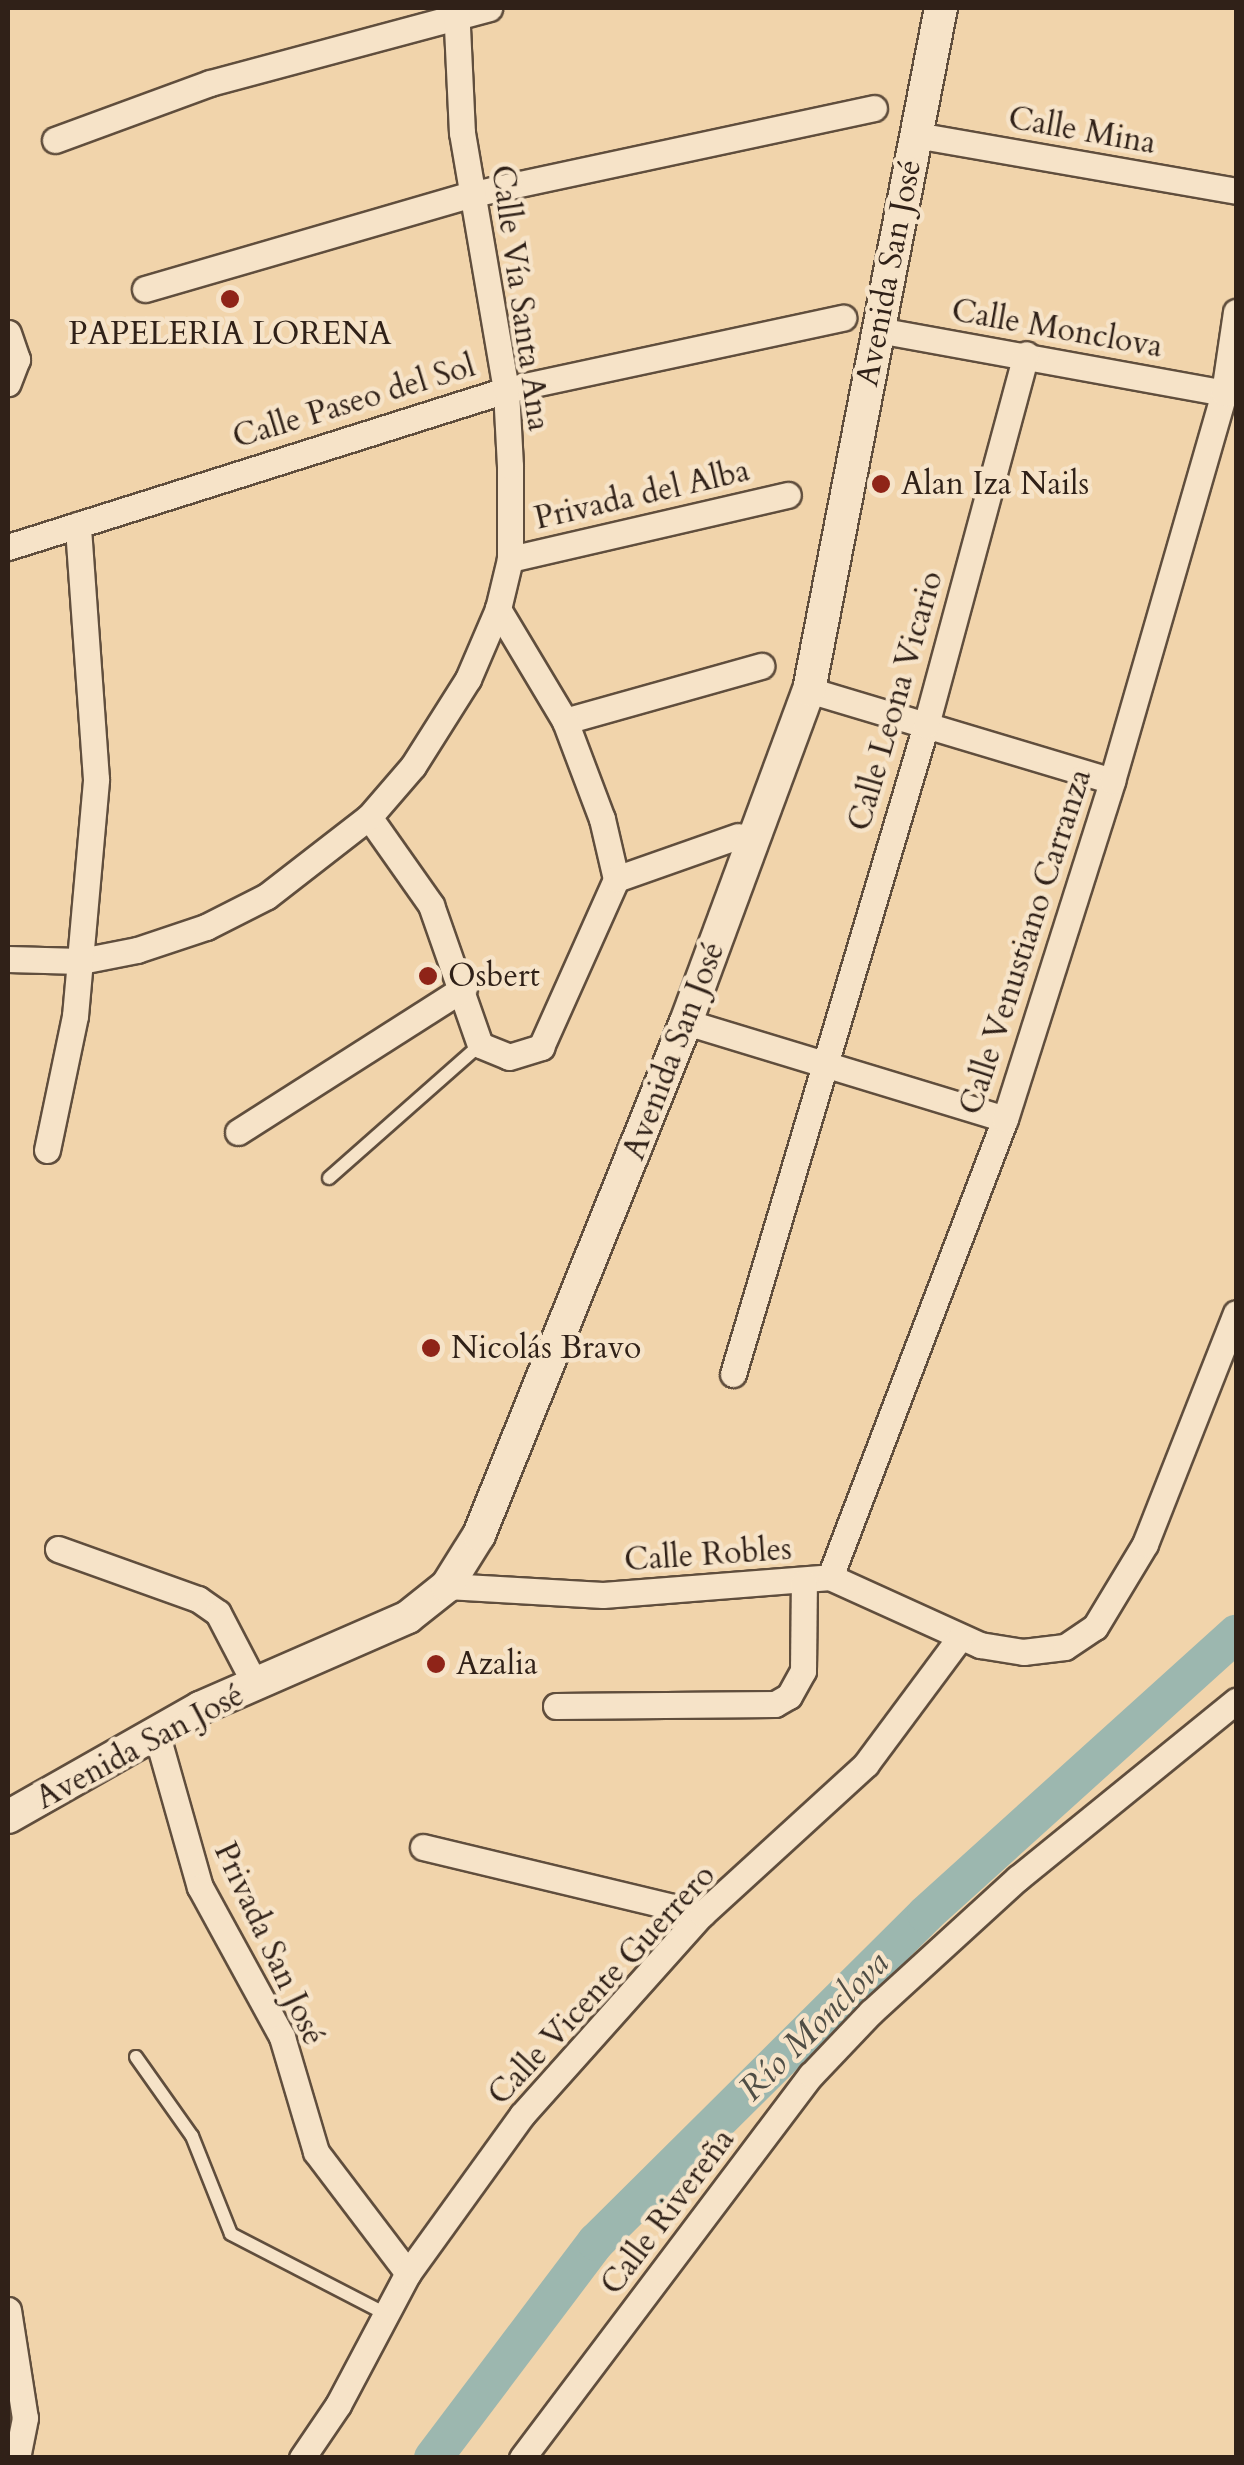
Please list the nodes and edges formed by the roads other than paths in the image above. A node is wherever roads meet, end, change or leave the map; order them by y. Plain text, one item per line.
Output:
1 (490, 8) edge
2 (940, 8) edge
3 (456, 11) edge
4 (874, 108) dead end
5 (916, 135) junction
6 (55, 140) dead end
7 (1236, 191) edge
8 (473, 194) junction
9 (145, 290) dead end
10 (1236, 312) edge
11 (843, 318) dead end
12 (878, 330) junction
13 (8, 333) edge
14 (1026, 354) junction
15 (8, 383) edge
16 (506, 390) junction
17 (1224, 393) junction
18 (788, 495) dead end
19 (78, 526) junction
20 (8, 547) edge
21 (510, 559) junction
22 (498, 609) junction
23 (761, 666) dead end
24 (809, 690) junction
25 (565, 721) junction
26 (926, 725) junction
27 (1112, 781) junction
28 (369, 817) junction
29 (738, 836) dead end
30 (616, 880) junction
31 (8, 959) edge
32 (81, 962) junction
33 (464, 988) junction
34 (686, 1022) junction
35 (480, 1045) junction
36 (820, 1064) junction
37 (1004, 1118) junction
38 (238, 1132) dead end
39 (46, 1150) dead end
40 (330, 1178) dead end
41 (1236, 1313) edge
42 (733, 1374) dead end
43 (58, 1549) dead end
44 (830, 1577) junction
45 (804, 1582) junction
46 (447, 1586) junction
47 (959, 1639) junction
48 (256, 1686) junction
49 (1236, 1701) edge
50 (556, 1706) dead end
51 (156, 1732) junction
52 (8, 1816) edge
53 (423, 1847) dead end
54 (702, 1914) junction
55 (136, 2058) dead end
56 (408, 2274) junction
57 (8, 2310) edge
58 (389, 2315) junction
59 (16, 2458) edge
60 (302, 2458) edge
61 (522, 2458) edge

1 - 3 street
2 - 5 street, Avenida San José
3 - 6 street
3 - 8 street, Calle Vía Santa Ana
4 - 8 street
5 - 7 street, Calle Mina
5 - 12 street, Avenida San José
8 - 9 street
8 - 16 street, Calle Vía Santa Ana
10 - 17 street, Calle Venustiano Carranza
11 - 16 street, Calle Paseo del Sol
12 - 14 street, Calle Monclova
12 - 24 street, Avenida San José
13 - 15 street
14 - 17 street, Calle Monclova
14 - 26 street, Calle Leona Vicario
16 - 19 street, Calle Paseo del Sol
16 - 21 street, Calle Vía Santa Ana
17 - 27 street, Calle Venustiano Carranza
18 - 21 street, Privada del Alba
19 - 20 street, Calle Paseo del Sol
19 - 32 street
21 - 22 street, Calle Vía Santa Ana
22 - 25 street
22 - 28 street, Calle Vía Santa Ana
23 - 25 street
24 - 26 street
24 - 34 street, Avenida San José
25 - 30 street
26 - 27 street
26 - 36 street, Calle Leona Vicario
27 - 37 street, Calle Venustiano Carranza
28 - 32 street, Calle Vía Santa Ana
28 - 33 street
29 - 30 street
30 - 35 street
31 - 32 street, Calle Vía Santa Ana
32 - 39 street
33 - 35 street
33 - 38 street
34 - 36 street
34 - 46 street, Avenida San José
35 - 40 lane
36 - 37 street
36 - 42 street, Calle Leona Vicario
37 - 44 street, Calle Venustiano Carranza
41 - 47 street, Calle Robles
43 - 48 street
44 - 45 street, Calle Robles
44 - 47 street, Calle Robles
45 - 46 street, Calle Robles
45 - 50 street
46 - 48 street, Avenida San José
47 - 54 street, Calle Vicente Guerrero
48 - 51 street, Avenida San José
49 - 61 street, Calle Rivereña
51 - 52 street, Avenida San José
51 - 56 street, Privada San José
53 - 54 street
54 - 56 street, Calle Vicente Guerrero
55 - 58 lane
56 - 58 street, Calle Vicente Guerrero
57 - 59 street
58 - 60 street, Calle Vicente Guerrero

